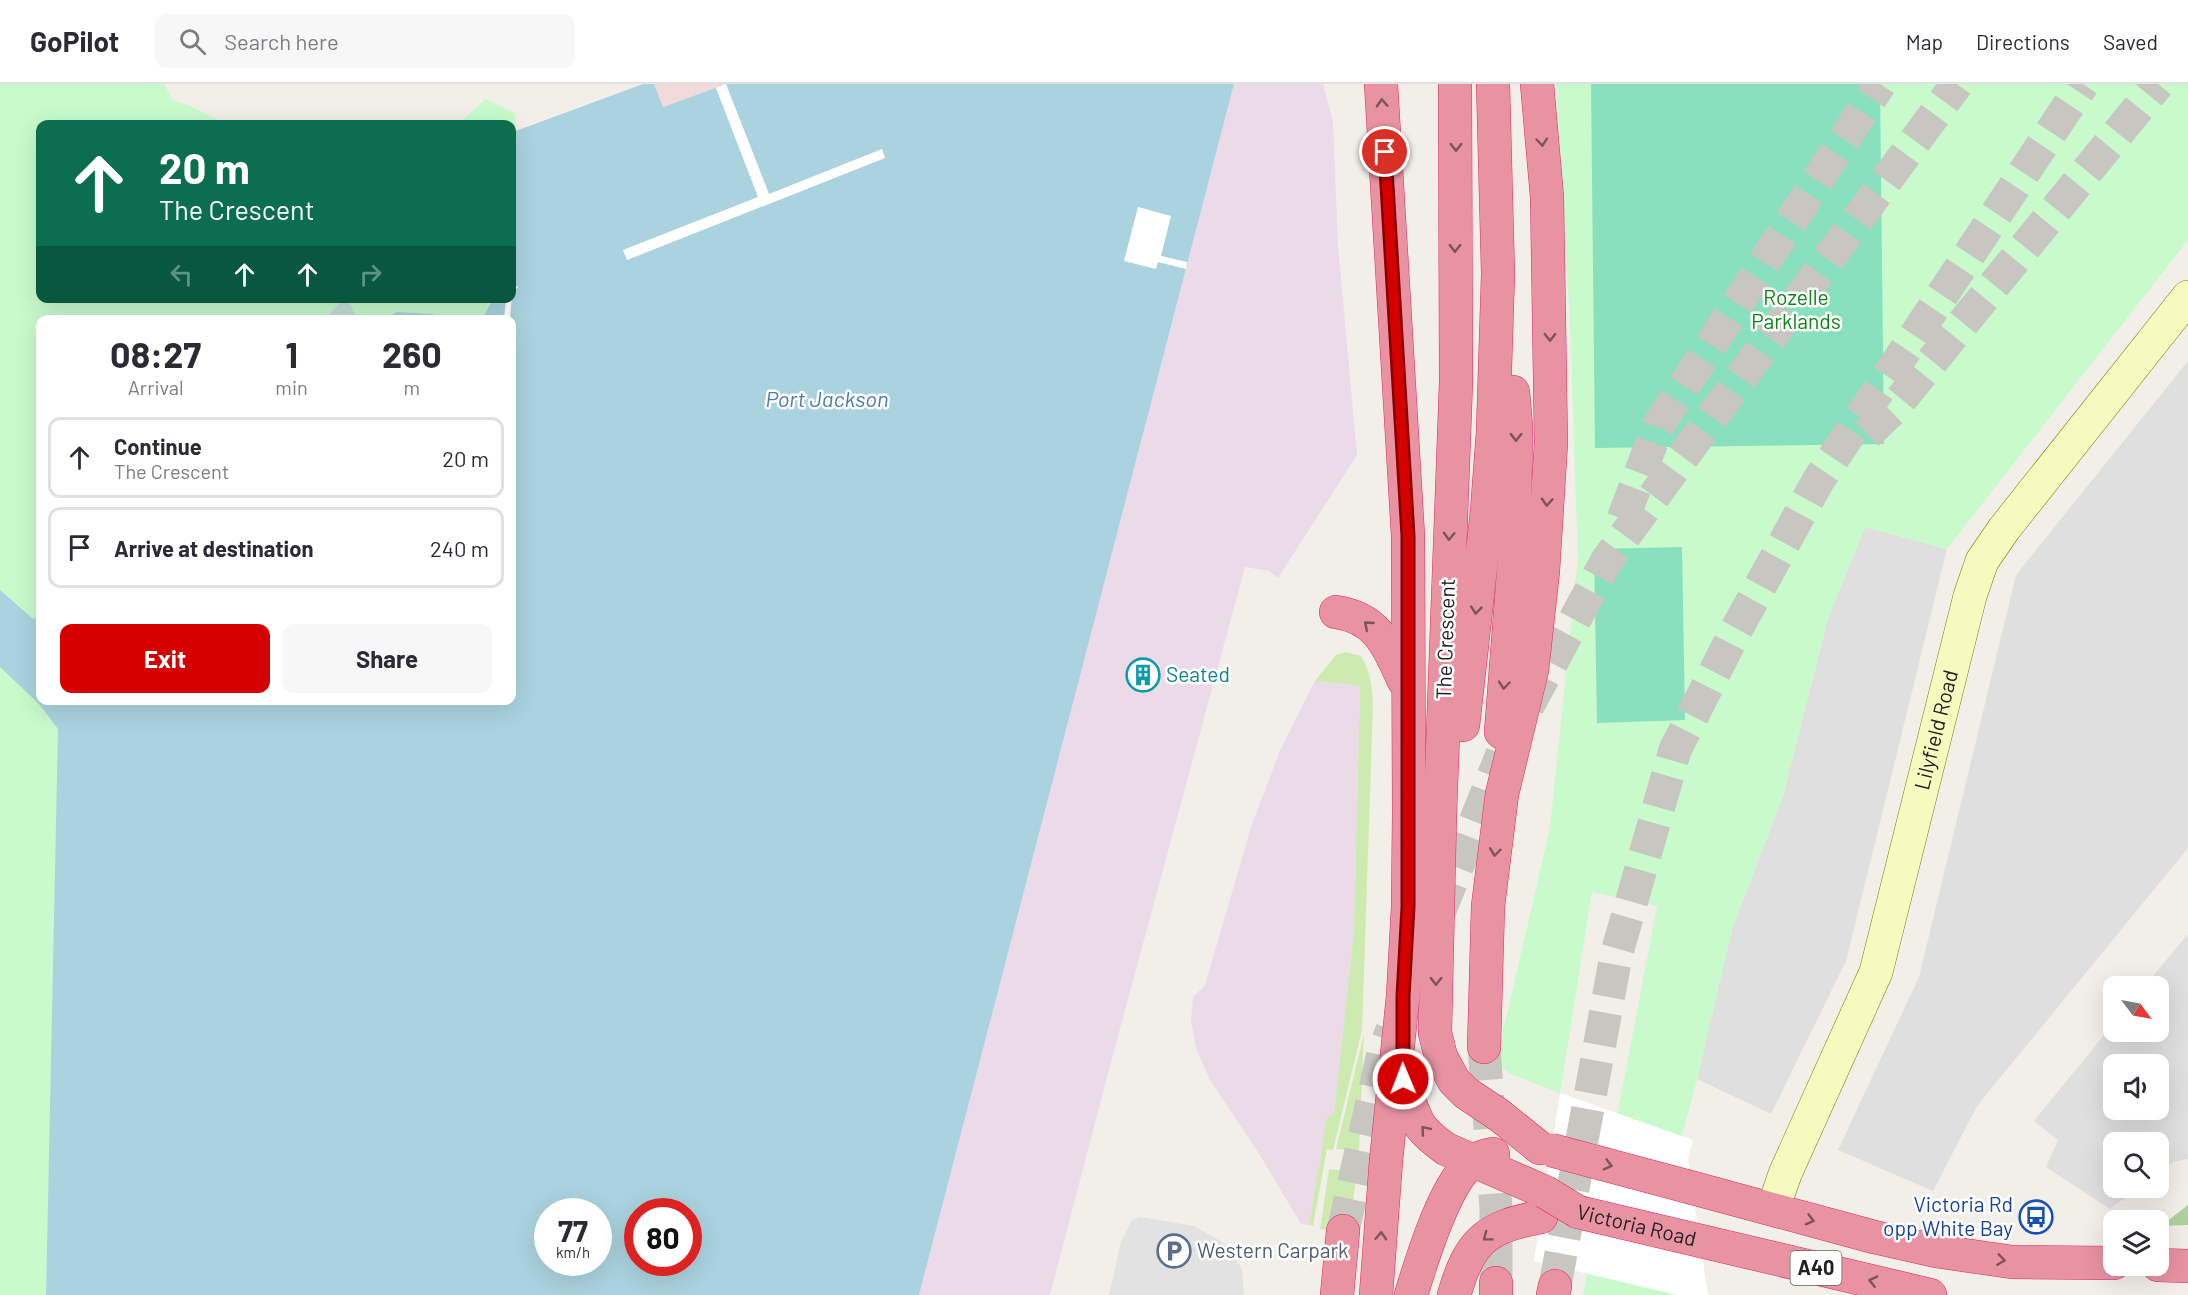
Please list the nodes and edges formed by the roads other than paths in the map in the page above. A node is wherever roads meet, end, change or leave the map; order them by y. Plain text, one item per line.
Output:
1 (1381, 84) edge
2 (1455, 84) edge
3 (1492, 84) edge
4 (1537, 84) edge
5 (1498, 274) junction
6 (2188, 297) edge
7 (1451, 478) junction
8 (1487, 511) junction
9 (1514, 564) junction
10 (1336, 612) dead end
11 (1408, 691) junction
12 (1502, 794) junction
13 (1440, 814) junction
14 (1403, 996) junction
15 (1484, 1047) tunnel mouth
16 (1546, 1149) junction
17 (1473, 1161) junction
18 (1543, 1204) junction
19 (1773, 1209) junction
20 (1343, 1231) tunnel mouth
21 (2103, 1263) edge
22 (2169, 1265) edge
23 (2188, 1266) edge
24 (1336, 1295) edge
25 (1376, 1295) edge
26 (1411, 1295) edge
27 (1454, 1295) edge
28 (1930, 1295) edge

11 -> 1 highway, The Crescent
2 -> 7 highway, The Crescent
3 - 5 highway
4 -> 12 highway
5 - 8 highway
5 -> 9 highway
6 - 19 main road, Lilyfield Road
7 - 8 highway
7 -> 13 highway, The Crescent
8 - 9 highway
8 -> 13 highway
9 -> 12 highway
11 -> 10 highway
11 - 14 highway, The Crescent
12 -> 15 highway
13 -> 16 highway, The Crescent
17 -> 14 highway
25 -> 14 highway
16 - 17 highway
16 -> 19 highway, A40, bridge
17 - 18 highway
17 - 26 highway
18 -> 27 highway, Victoria Road
28 -> 18 highway, Victoria Road / A40
19 -> 21 highway, A40
20 - 24 highway
22 - 23 highway

